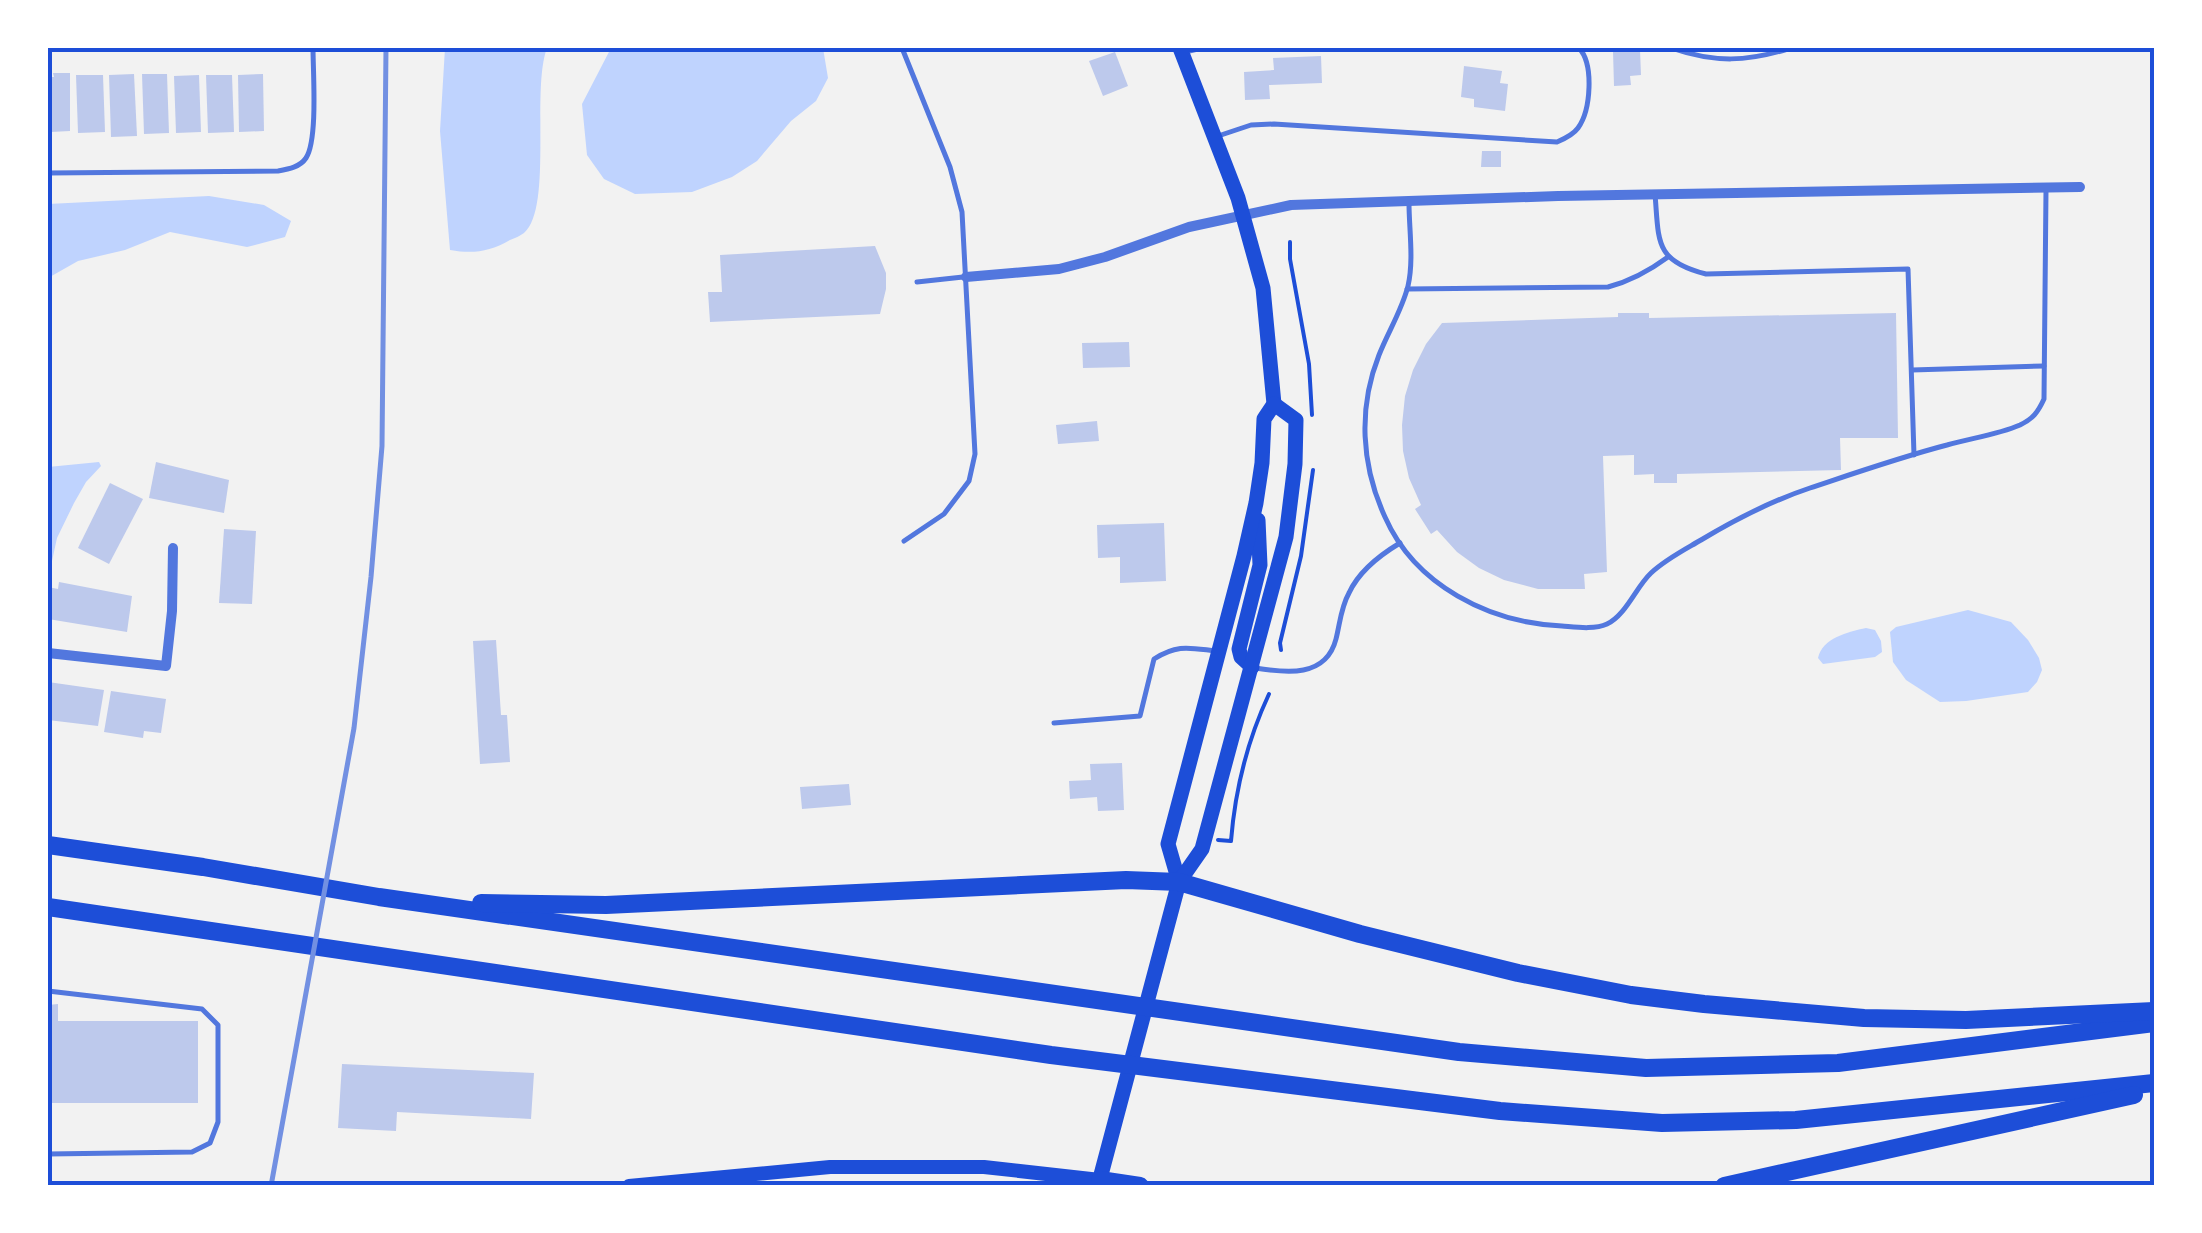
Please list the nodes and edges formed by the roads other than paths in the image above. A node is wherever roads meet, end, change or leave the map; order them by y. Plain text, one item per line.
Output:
1 (312, 48) edge
2 (902, 48) edge
3 (1202, 48) edge
4 (1579, 48) edge
5 (1672, 48) edge
6 (1791, 48) edge
7 (1181, 50) edge
8 (1215, 137) junction
9 (48, 173) edge
10 (2046, 187) junction
11 (2080, 187) dead end
12 (1655, 194) junction
13 (1409, 200) junction
14 (1242, 214) junction
15 (1668, 257) junction
16 (966, 277) junction
17 (917, 282) dead end
18 (1407, 289) junction
19 (2044, 366) junction
20 (1912, 370) junction
21 (1274, 404) junction
22 (1914, 455) junction
23 (1256, 503) junction
24 (904, 541) dead end
25 (1400, 543) junction
26 (173, 548) dead end
27 (1218, 651) junction
28 (48, 653) edge
29 (1252, 667) junction
30 (1054, 723) dead end
31 (48, 845) edge
32 (1179, 882) junction
33 (422, 903) junction
34 (48, 907) edge
35 (48, 991) edge
36 (2154, 1011) edge
37 (2154, 1022) edge
38 (2154, 1087) edge
39 (48, 1154) edge
40 (1099, 1182) edge
41 (629, 1186) edge
42 (1140, 1186) edge
43 (1724, 1186) edge

1 - 9 lane
2 - 16 lane
3 - 7 lane
4 - 8 lane
5 - 6 lane
7 - 8 main road
8 - 14 main road
10 - 11 street
10 - 12 street
10 - 19 lane
12 - 13 street
12 - 15 lane
13 - 14 street
13 - 18 lane
14 - 16 street
14 - 21 main road
15 - 18 lane
15 - 20 lane
16 - 17 lane
16 - 24 lane
18 - 25 lane
19 - 20 lane
19 - 22 lane
20 - 22 lane
21 - 23 main road
21 - 29 main road
22 - 25 lane
23 - 27 main road
23 - 29 main road
25 - 29 lane
26 - 28 street
27 - 30 lane
27 - 32 main road
29 - 32 main road
31 - 33 highway
32 - 33 highway
32 - 36 highway
32 - 40 main road
33 - 37 highway
34 - 38 highway
35 - 39 lane
38 - 43 highway
40 - 41 main road
40 - 42 highway

